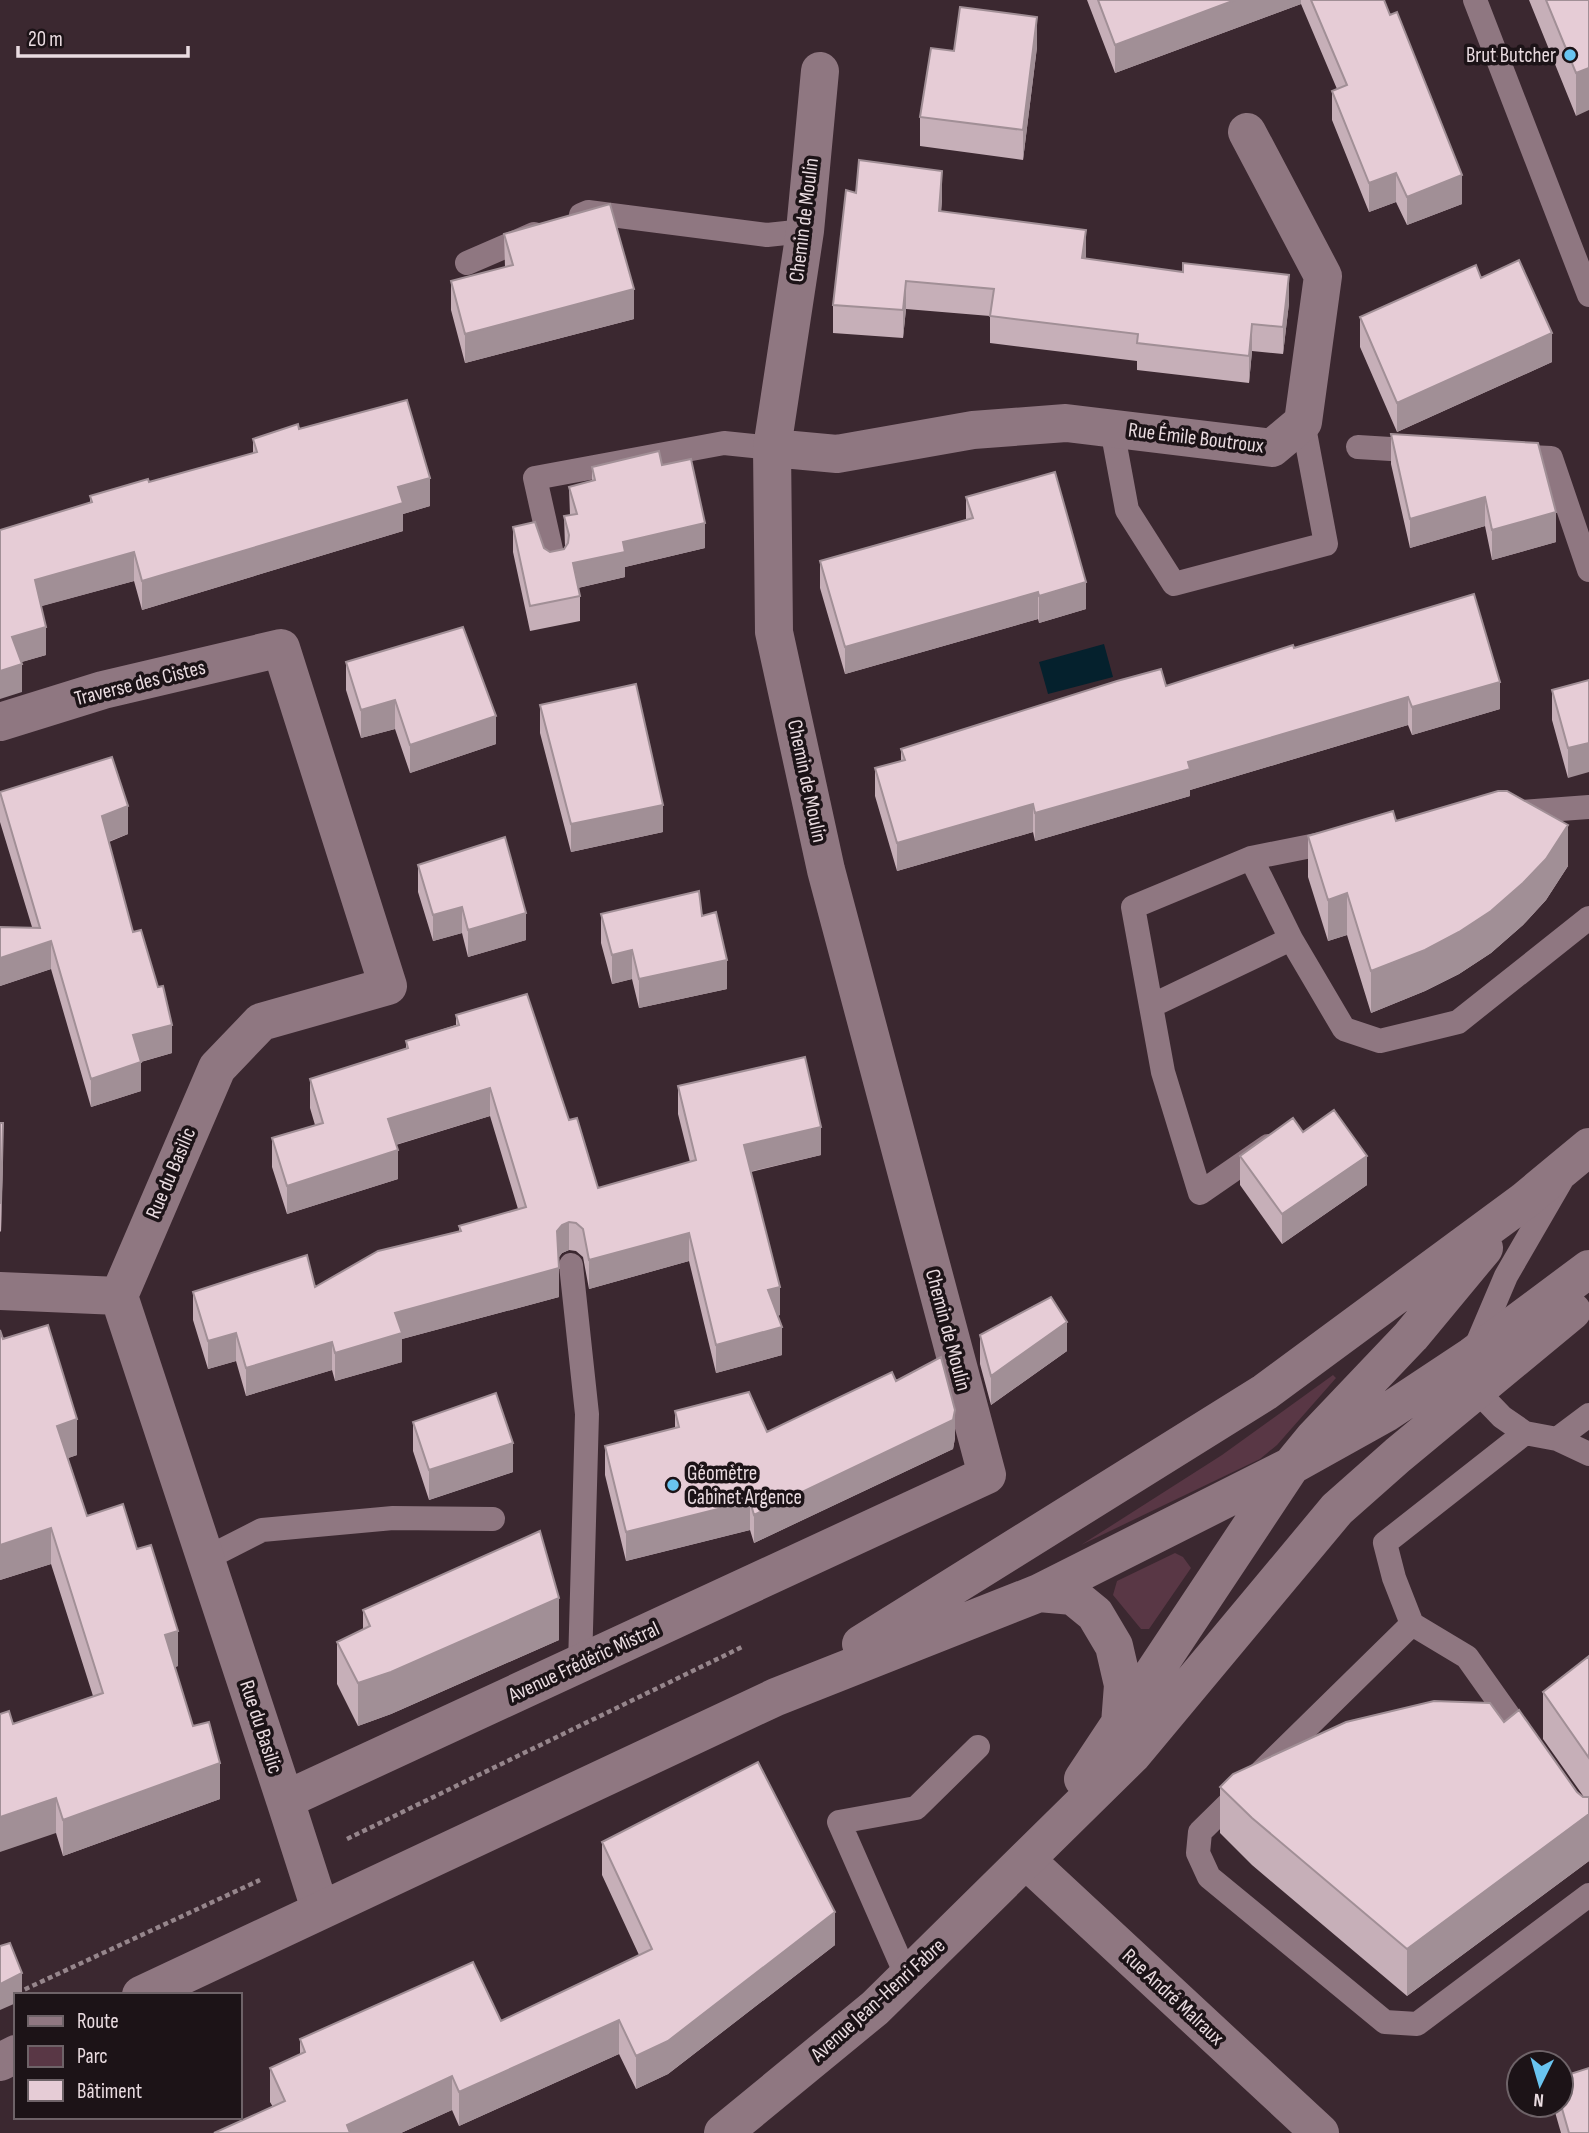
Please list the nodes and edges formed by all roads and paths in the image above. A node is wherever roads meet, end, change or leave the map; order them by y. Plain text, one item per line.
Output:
1 (1475, 0) edge
2 (820, 71) dead end
3 (1247, 132) dead end
4 (805, 231) junction
5 (467, 263) dead end
6 (1589, 295) edge
7 (1303, 422) junction
8 (1112, 429) junction
9 (1358, 447) dead end
10 (772, 448) junction
11 (1441, 452) edge
12 (1482, 454) edge
13 (554, 563) edge
14 (1589, 570) edge
15 (281, 648) joint
16 (0, 722) edge
17 (1589, 807) edge
18 (1485, 815) edge
19 (1368, 834) edge
20 (1251, 858) junction
21 (1589, 918) edge
22 (1290, 939) junction
23 (1151, 1006) junction
24 (1284, 1135) edge
25 (1581, 1153) edge
26 (1524, 1201) junction
27 (570, 1265) dead end
28 (1589, 1269) edge
29 (0, 1290) edge
30 (118, 1296) junction
31 (1589, 1296) edge
32 (1475, 1373) junction
33 (1589, 1415) edge
34 (1525, 1433) junction
35 (1558, 1439) junction
36 (1589, 1454) edge
37 (1291, 1466) junction
38 (987, 1475) joint
39 (493, 1519) dead end
40 (205, 1559) junction
41 (1039, 1593) junction
42 (1412, 1624) junction
43 (580, 1665) junction
44 (776, 1697) junction
45 (1120, 1724) junction
46 (978, 1747) dead end
47 (1543, 1765) edge
48 (285, 1800) junction
49 (1026, 1860) junction
50 (1589, 1895) edge
51 (320, 1909) junction
52 (907, 1977) junction
53 (145, 1993) edge
54 (737, 2129) edge
55 (1320, 2133) edge

1 - 6 lane
2 - 4 street, Chemin de Moulin
3 - 7 street
4 - 5 lane
4 - 10 street, Chemin de Moulin
7 - 8 street, Rue Émile Boutroux
7 - 8 lane
8 - 10 street, Rue Émile Boutroux
9 - 11 lane
10 - 13 lane
10 - 38 street, Chemin de Moulin
12 - 14 lane
15 - 16 street, Traverse des Cistes
15 - 30 street, Rue du Basilic
17 - 18 lane
19 - 20 lane
20 - 22 lane
20 - 23 lane
21 - 22 lane
22 - 23 lane
23 - 24 lane
25 - 26 street
25 - 32 lane
26 - 37 street
26 - 44 street
27 - 43 lane
28 - 32 street
29 - 30 street
30 - 40 street, Rue du Basilic
31 - 32 street
32 - 34 lane
32 - 37 street
32 - 49 street
33 - 35 lane
34 - 35 lane
34 - 42 lane
35 - 36 lane
37 - 41 street
37 - 45 street
38 - 43 street, Avenue Frédéric Mistral
39 - 40 lane
40 - 48 street, Rue du Basilic
41 - 44 street
41 - 45 street
42 - 47 lane
42 - 50 lane
43 - 48 street, Avenue Frédéric Mistral
44 - 51 street
45 - 49 street
46 - 52 lane
48 - 51 street
49 - 52 street, Avenue Jean-Henri Fabre
49 - 55 street, Rue André Malraux
51 - 53 street
52 - 54 street, Avenue Jean-Henri Fabre

